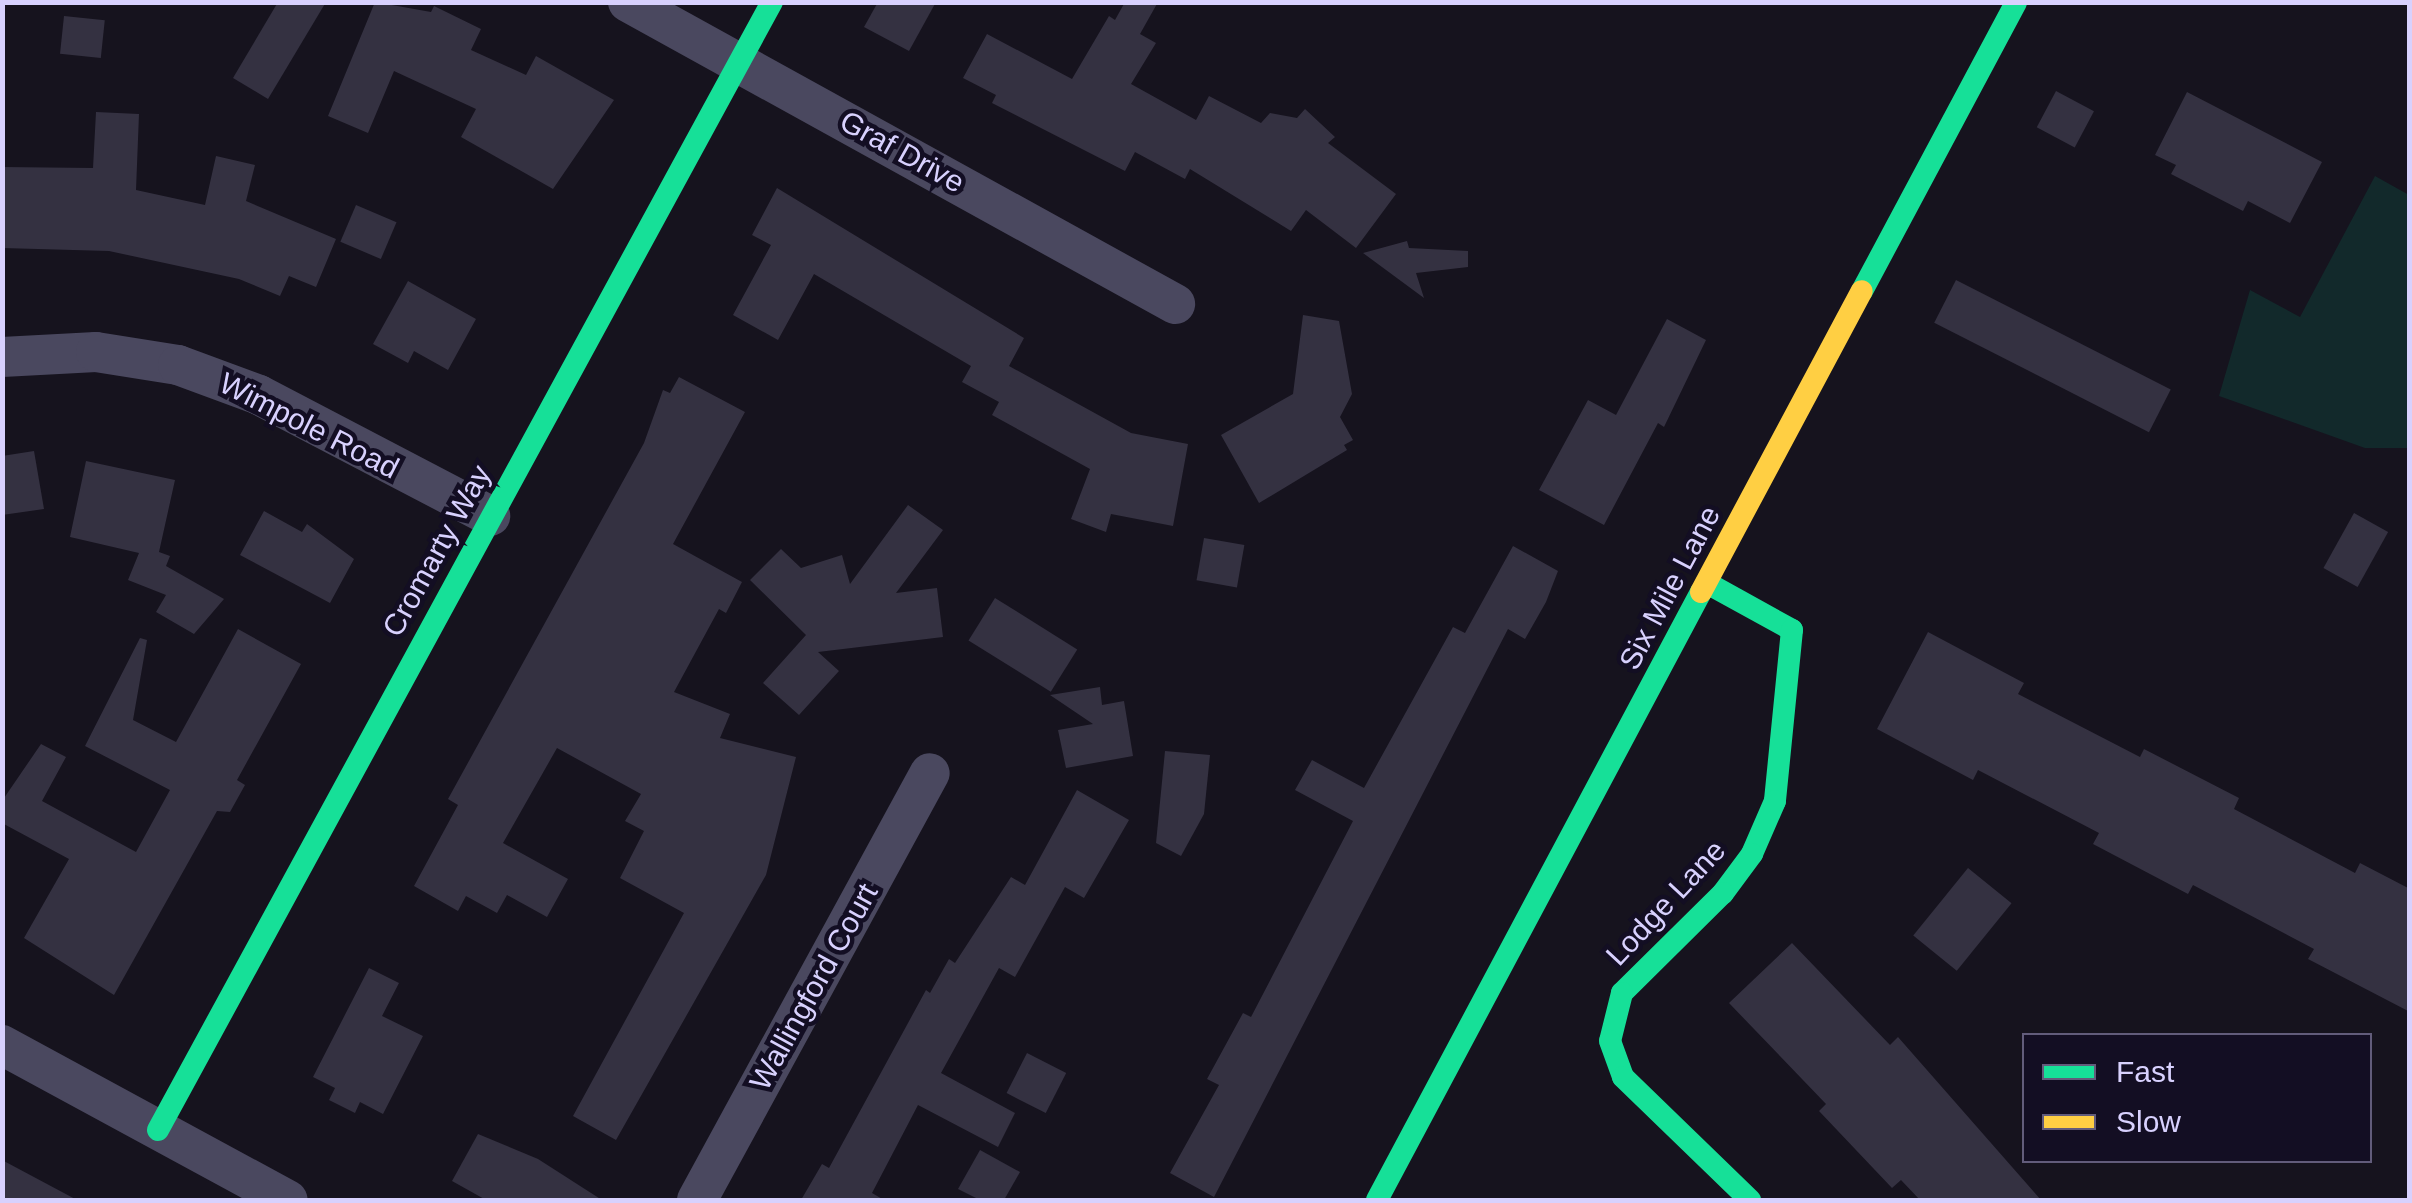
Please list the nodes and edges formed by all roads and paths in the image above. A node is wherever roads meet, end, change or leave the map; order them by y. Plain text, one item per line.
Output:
1 (628, 2) edge
2 (772, 2) edge
3 (2016, 2) edge
4 (739, 62) junction
5 (1175, 304) dead end
6 (2, 357) edge
7 (490, 516) junction
8 (1707, 583) junction
9 (930, 774) dead end
10 (2, 1045) edge
11 (158, 1130) junction
12 (288, 1200) edge
13 (697, 1200) edge
14 (1378, 1200) edge
15 (1750, 1200) edge

1 - 4 street, Graf Drive
2 - 4 street, Cromarty Way
3 - 8 street, Six Mile Lane
4 - 5 street, Graf Drive
4 - 7 street, Cromarty Way
6 - 7 street, Wimpole Road
7 - 11 street, Cromarty Way
8 - 14 street, Six Mile Lane
8 - 15 street, Lodge Lane
9 - 13 street, Wallingford Court
10 - 11 street
11 - 12 street

